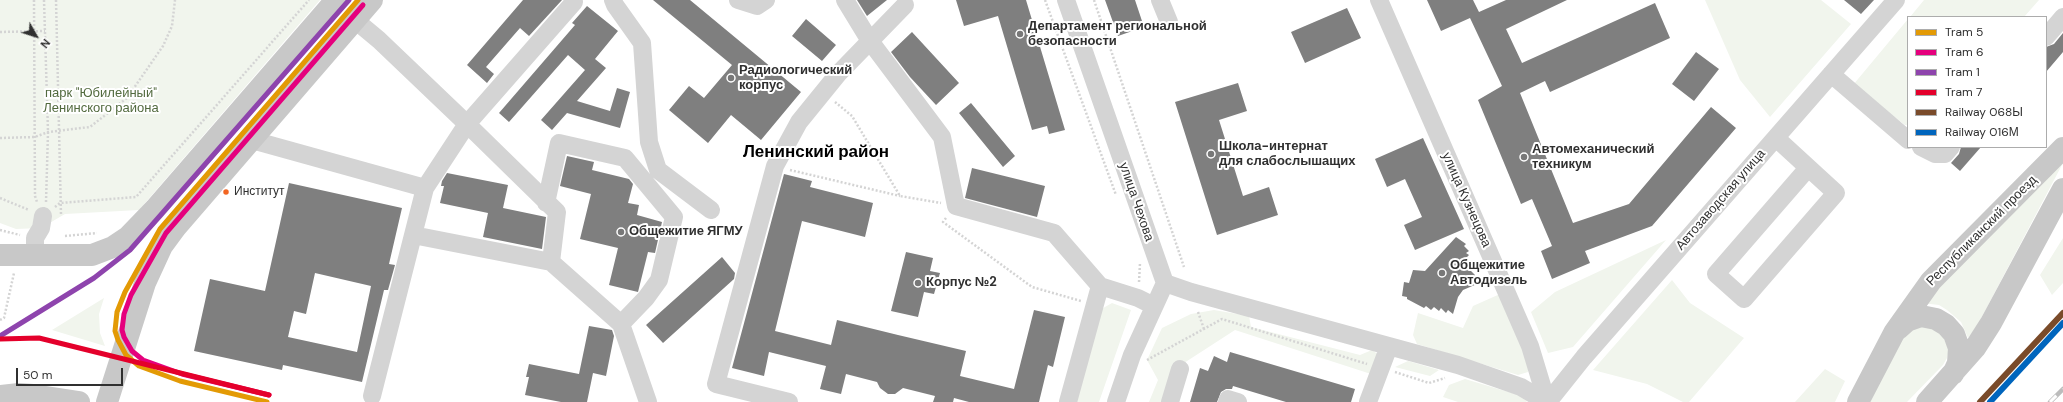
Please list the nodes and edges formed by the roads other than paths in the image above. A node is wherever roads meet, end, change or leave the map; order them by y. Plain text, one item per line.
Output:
1 (336, 0) edge
2 (372, 0) edge
3 (613, 0) edge
4 (738, 0) edge
5 (766, 0) edge
6 (845, 0) edge
7 (1066, 0) edge
8 (1160, 0) edge
9 (1379, 0) edge
10 (1896, 0) edge
11 (574, 2) dead end
12 (905, 5) dead end
13 (2063, 17) edge
14 (355, 20) junction
15 (1168, 22) dead end
16 (2047, 36) edge
17 (870, 41) junction
18 (1831, 74) junction
19 (467, 124) junction
20 (1776, 138) junction
21 (1907, 139) edge
22 (252, 140) junction
23 (1923, 148) edge
24 (1950, 148) edge
25 (2063, 148) edge
26 (1808, 168) junction
27 (425, 188) junction
28 (2063, 189) edge
29 (546, 203) junction
30 (711, 210) dead end
31 (43, 216) road end
32 (413, 235) junction
33 (35, 247) junction
34 (7, 262) edge
35 (551, 262) junction
36 (1165, 283) junction
37 (1100, 286) junction
38 (1146, 302) junction
39 (621, 324) junction
40 (1894, 333) junction
41 (1389, 346) junction
42 (1180, 369) dead end
43 (1953, 375) junction
44 (0, 396) edge
45 (372, 396) dead end
46 (80, 402) edge
47 (107, 402) edge
48 (648, 402) edge
49 (788, 402) edge
50 (1068, 402) edge
51 (1116, 402) edge
52 (1170, 402) edge
53 (1227, 402) edge
54 (1238, 402) edge
55 (1368, 402) edge
56 (1547, 402) edge
57 (1858, 402) edge
58 (1927, 402) edge

1 - 33 main road
2 - 14 main road
3 - 30 street
4 - 5 street
6 - 17 street
7 - 36 street, улица Чехова
8 - 15 street
9 - 56 street, улица Кузнецова
10 - 18 street, Автозаводская улица
11 - 19 street
12 - 17 street
13 - 16 street
14 - 19 street
14 - 22 main road
17 - 37 street
17 - 49 street
18 - 20 street, Автозаводская улица
18 - 21 street
19 - 27 street
19 - 29 street
20 - 26 street
20 - 56 street, Автозаводская улица
22 - 27 street
22 - 47 main road
23 - 24 street
25 - 40 main road, Республиканский проезд
26 - 26 street
27 - 32 street
28 - 43 main road
29 - 35 street
29 - 39 street
31 - 33 street
32 - 35 street
32 - 45 street
33 - 34 main road
35 - 39 street
36 - 38 street
36 - 41 street
37 - 38 street
37 - 50 street
38 - 51 street
39 - 48 street
40 - 43 main road
40 - 57 main road, Республиканский проезд
41 - 55 street
41 - 56 street
42 - 52 street
43 - 58 main road
44 - 46 main road
53 - 54 street

